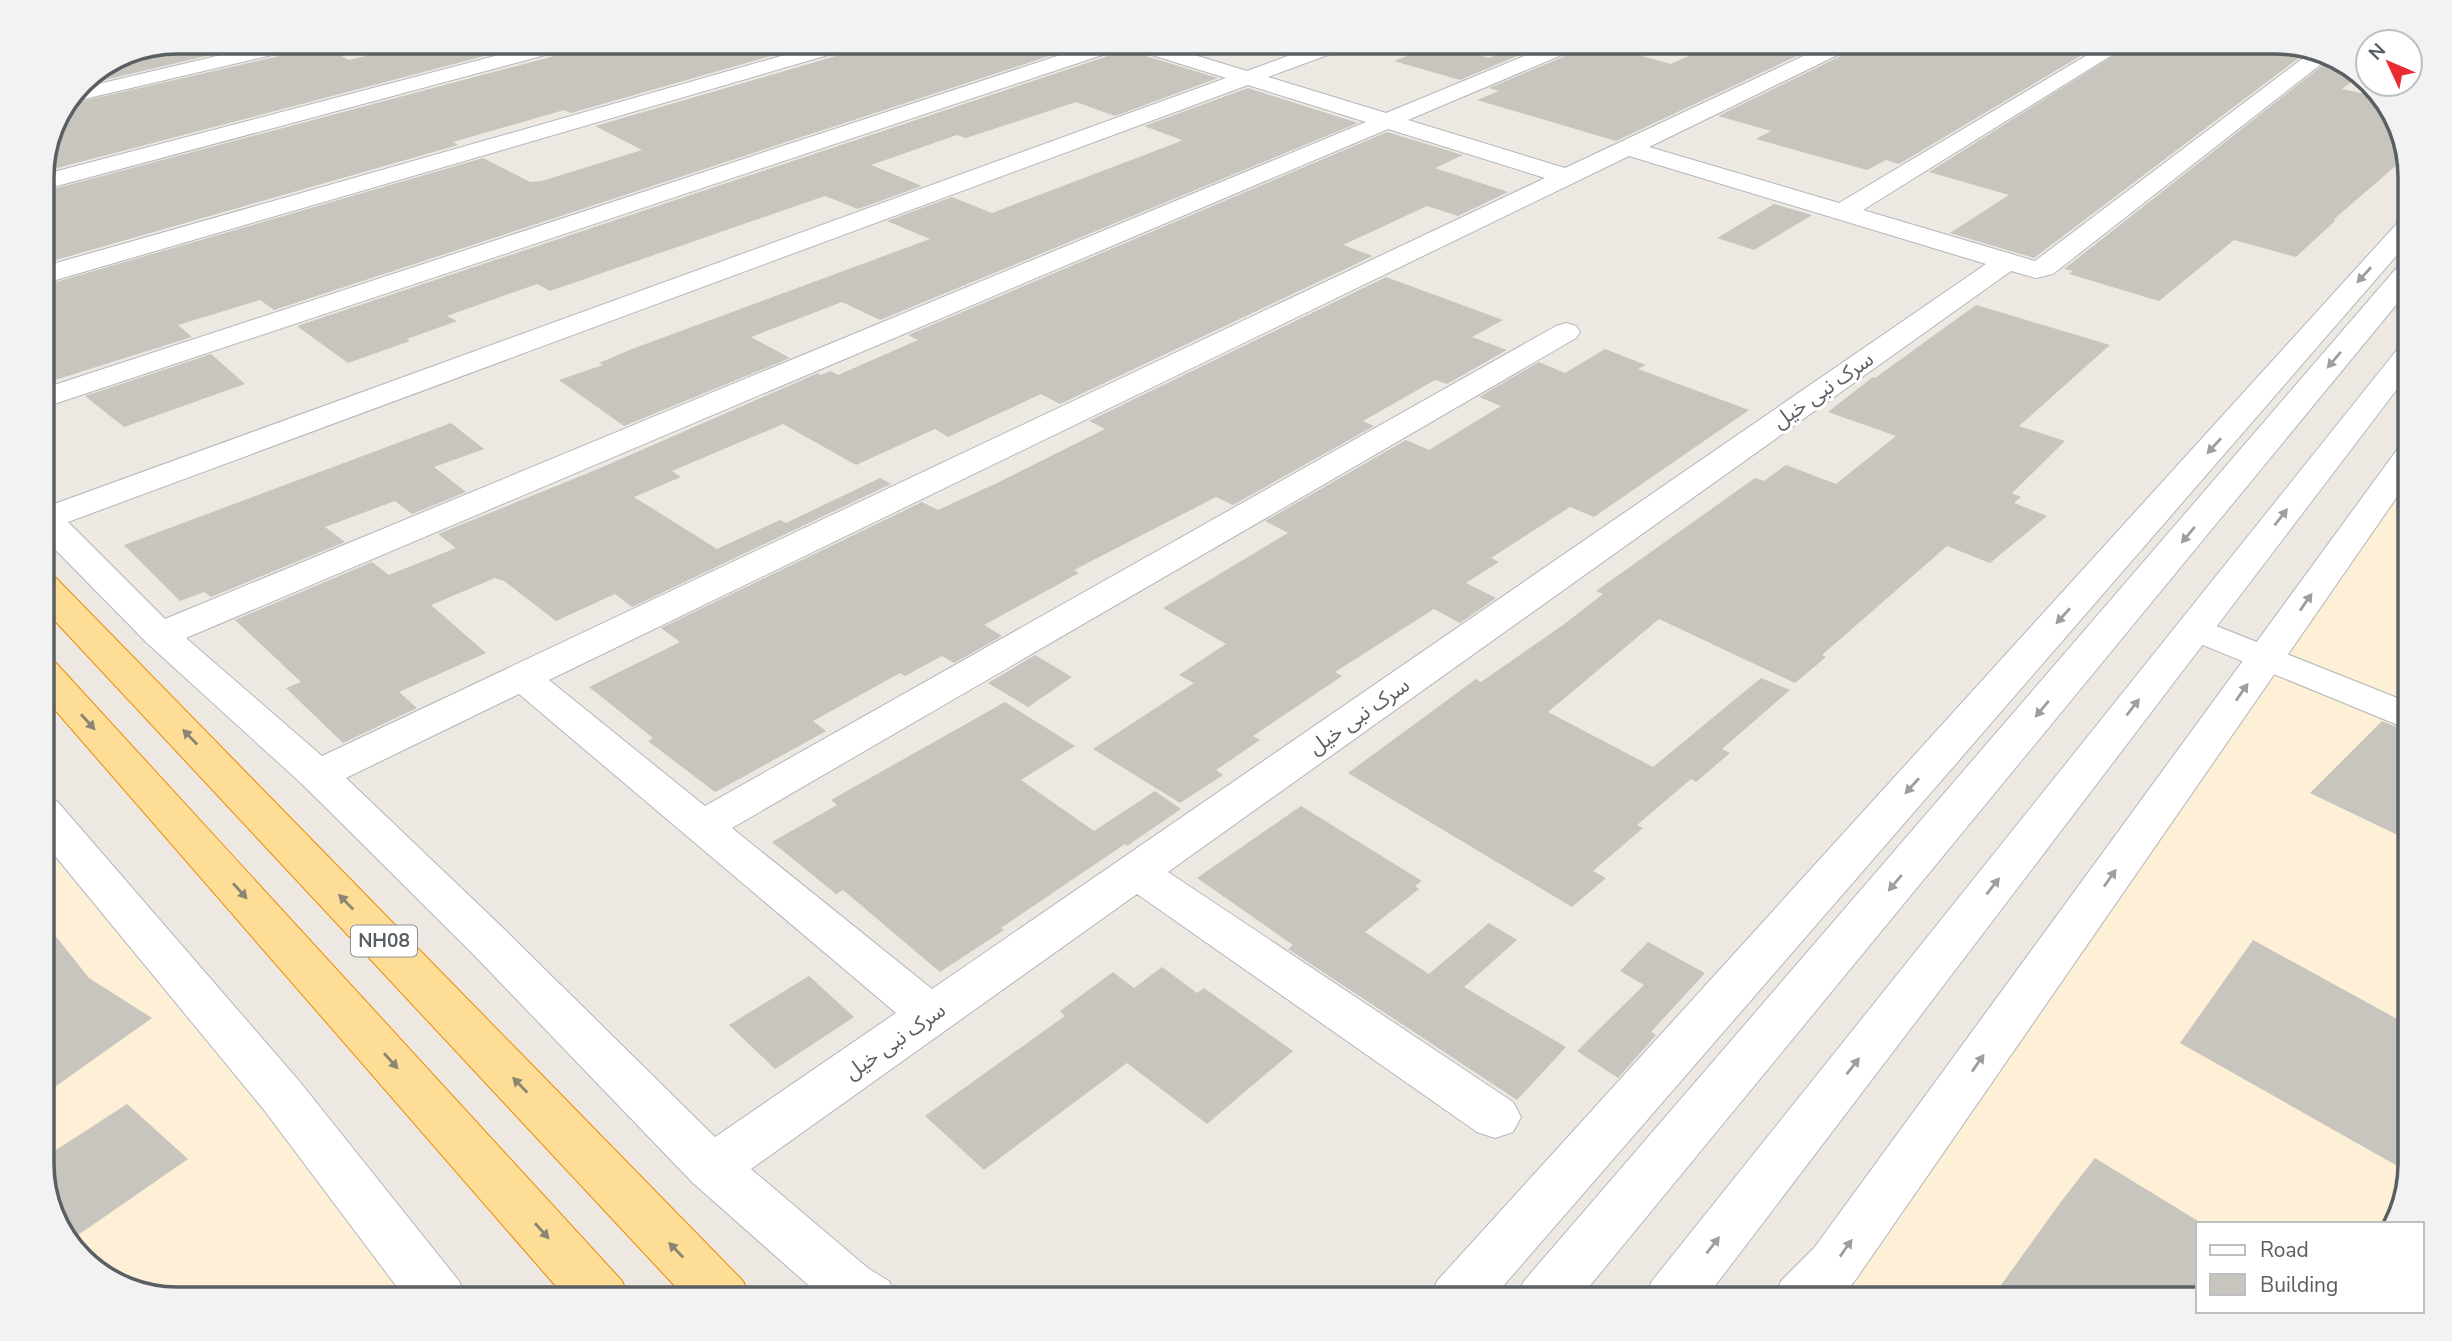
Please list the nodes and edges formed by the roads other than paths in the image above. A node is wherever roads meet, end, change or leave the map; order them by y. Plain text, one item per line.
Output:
1 (1311, 54) edge
2 (1547, 54) edge
3 (1823, 54) edge
4 (2103, 54) edge
5 (248, 55) edge
6 (524, 55) edge
7 (808, 55) edge
8 (1082, 55) edge
9 (1171, 55) edge
10 (2313, 60) edge
11 (1246, 78) junction
12 (87, 93) edge
13 (1386, 122) junction
14 (1627, 148) junction
15 (1568, 177) junction
16 (55, 180) edge
17 (1841, 213) junction
18 (2397, 239) edge
19 (2006, 262) junction
20 (55, 272) edge
21 (2397, 286) edge
22 (1566, 332) dead end
23 (2397, 368) edge
24 (55, 395) edge
25 (2397, 472) edge
26 (55, 513) edge
27 (55, 528) edge
28 (55, 598) edge
29 (2194, 628) junction
30 (160, 635) junction
31 (2267, 658) junction
32 (522, 677) junction
33 (55, 686) edge
34 (2398, 713) edge
35 (318, 775) junction
36 (55, 826) edge
37 (702, 826) junction
38 (1136, 872) junction
39 (931, 1015) junction
40 (1495, 1117) dead end
41 (712, 1168) junction
42 (430, 1287) edge
43 (591, 1287) edge
44 (712, 1287) edge
45 (851, 1287) edge
46 (1468, 1287) edge
47 (1554, 1287) edge
48 (1680, 1287) edge
49 (1813, 1287) edge

1 - 11 street
2 - 13 street
3 - 14 street
4 - 17 street
5 - 12 street
6 - 16 street
7 - 20 street
8 - 24 street
9 - 11 street
10 - 19 street
11 - 13 street
11 - 26 street
13 - 15 street
13 - 30 street
14 - 15 street
14 - 17 street
15 - 32 street
17 - 19 street
18 -> 46 street
19 - 38 street, سرک نبی خیل
21 -> 47 street
22 - 37 street
29 -> 23 street
31 -> 25 street
27 - 30 street
44 -> 28 highway, NH08
29 - 31 street
48 -> 29 street
30 - 35 street
31 - 34 street
49 -> 31 street
32 - 35 street
32 - 37 street
33 -> 43 highway
35 - 41 street
36 - 42 street
37 - 39 street
38 - 39 street, سرک نبی خیل
38 - 40 street
39 - 41 street, سرک نبی خیل
41 - 45 street

